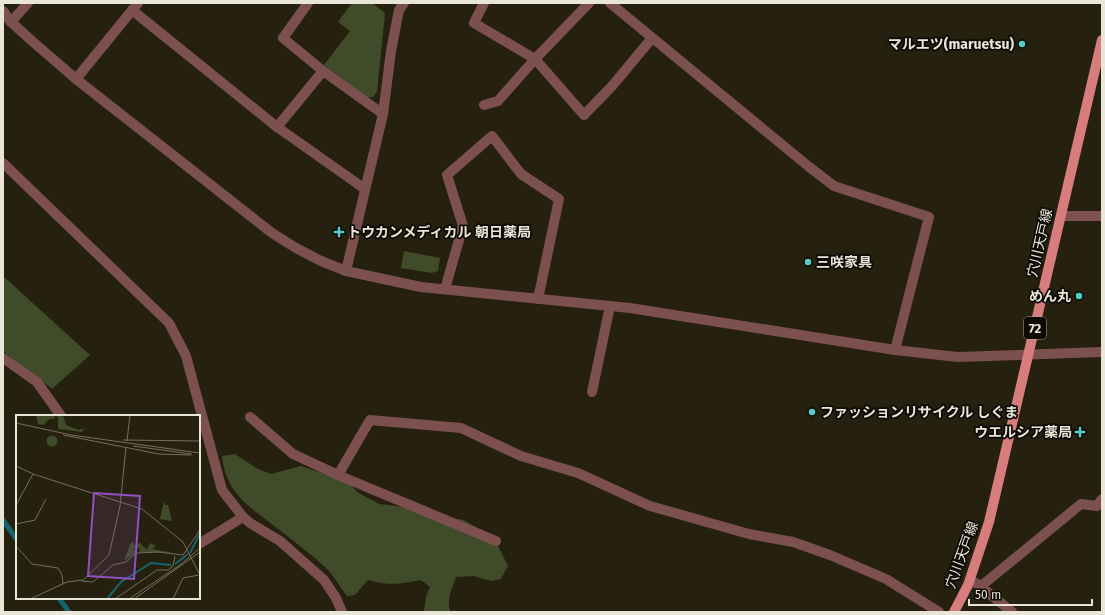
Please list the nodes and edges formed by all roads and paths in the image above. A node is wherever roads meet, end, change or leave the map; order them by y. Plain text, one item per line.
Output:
1 (28, 3) edge
2 (308, 3) edge
3 (404, 3) edge
4 (484, 3) edge
5 (589, 3) edge
6 (610, 3) edge
7 (135, 7) edge
8 (3, 11) edge
9 (11, 22) junction
10 (652, 38) junction
11 (1102, 40) edge
12 (534, 59) junction
13 (323, 70) junction
14 (76, 79) junction
15 (484, 105) dead end
16 (383, 114) junction
17 (277, 127) junction
18 (3, 163) edge
19 (365, 189) junction
20 (1061, 216) junction
21 (1102, 216) edge
22 (346, 271) junction
23 (445, 289) junction
24 (538, 299) junction
25 (610, 306) junction
26 (895, 350) junction
27 (1102, 352) edge
28 (1029, 354) junction
29 (3, 358) edge
30 (592, 392) dead end
31 (60, 415) edge
32 (250, 417) dead end
33 (338, 475) junction
34 (1100, 505) edge
35 (243, 517) junction
36 (496, 541) dead end
37 (200, 543) edge
38 (970, 578) junction
39 (980, 587) junction
40 (342, 612) edge
41 (939, 612) edge
42 (954, 612) edge
43 (1012, 612) edge

1 - 9 street
2 - 13 street
3 - 16 street
4 - 12 street
5 - 12 street
6 - 10 street
7 - 14 street
7 - 17 street
8 - 9 street
9 - 14 street
10 - 12 street
10 - 26 street
11 - 20 main road, 穴川天戸線 / 72
12 - 15 street
13 - 16 street
13 - 17 street
14 - 22 street
16 - 19 street
17 - 19 street
18 - 35 street
19 - 22 street
20 - 21 street
20 - 28 main road, 穴川天戸線 / 72
22 - 23 street
23 - 24 street
23 - 24 street
24 - 25 street
25 - 26 street
25 - 30 street
26 - 28 street
27 - 28 street
28 - 38 main road, 穴川天戸線 / 72
29 - 31 street
32 - 33 street
33 - 36 street
33 - 41 street
34 - 39 street
35 - 37 street
35 - 40 street
38 - 39 street
38 - 42 main road, 穴川天戸線 / 72
39 - 43 street

